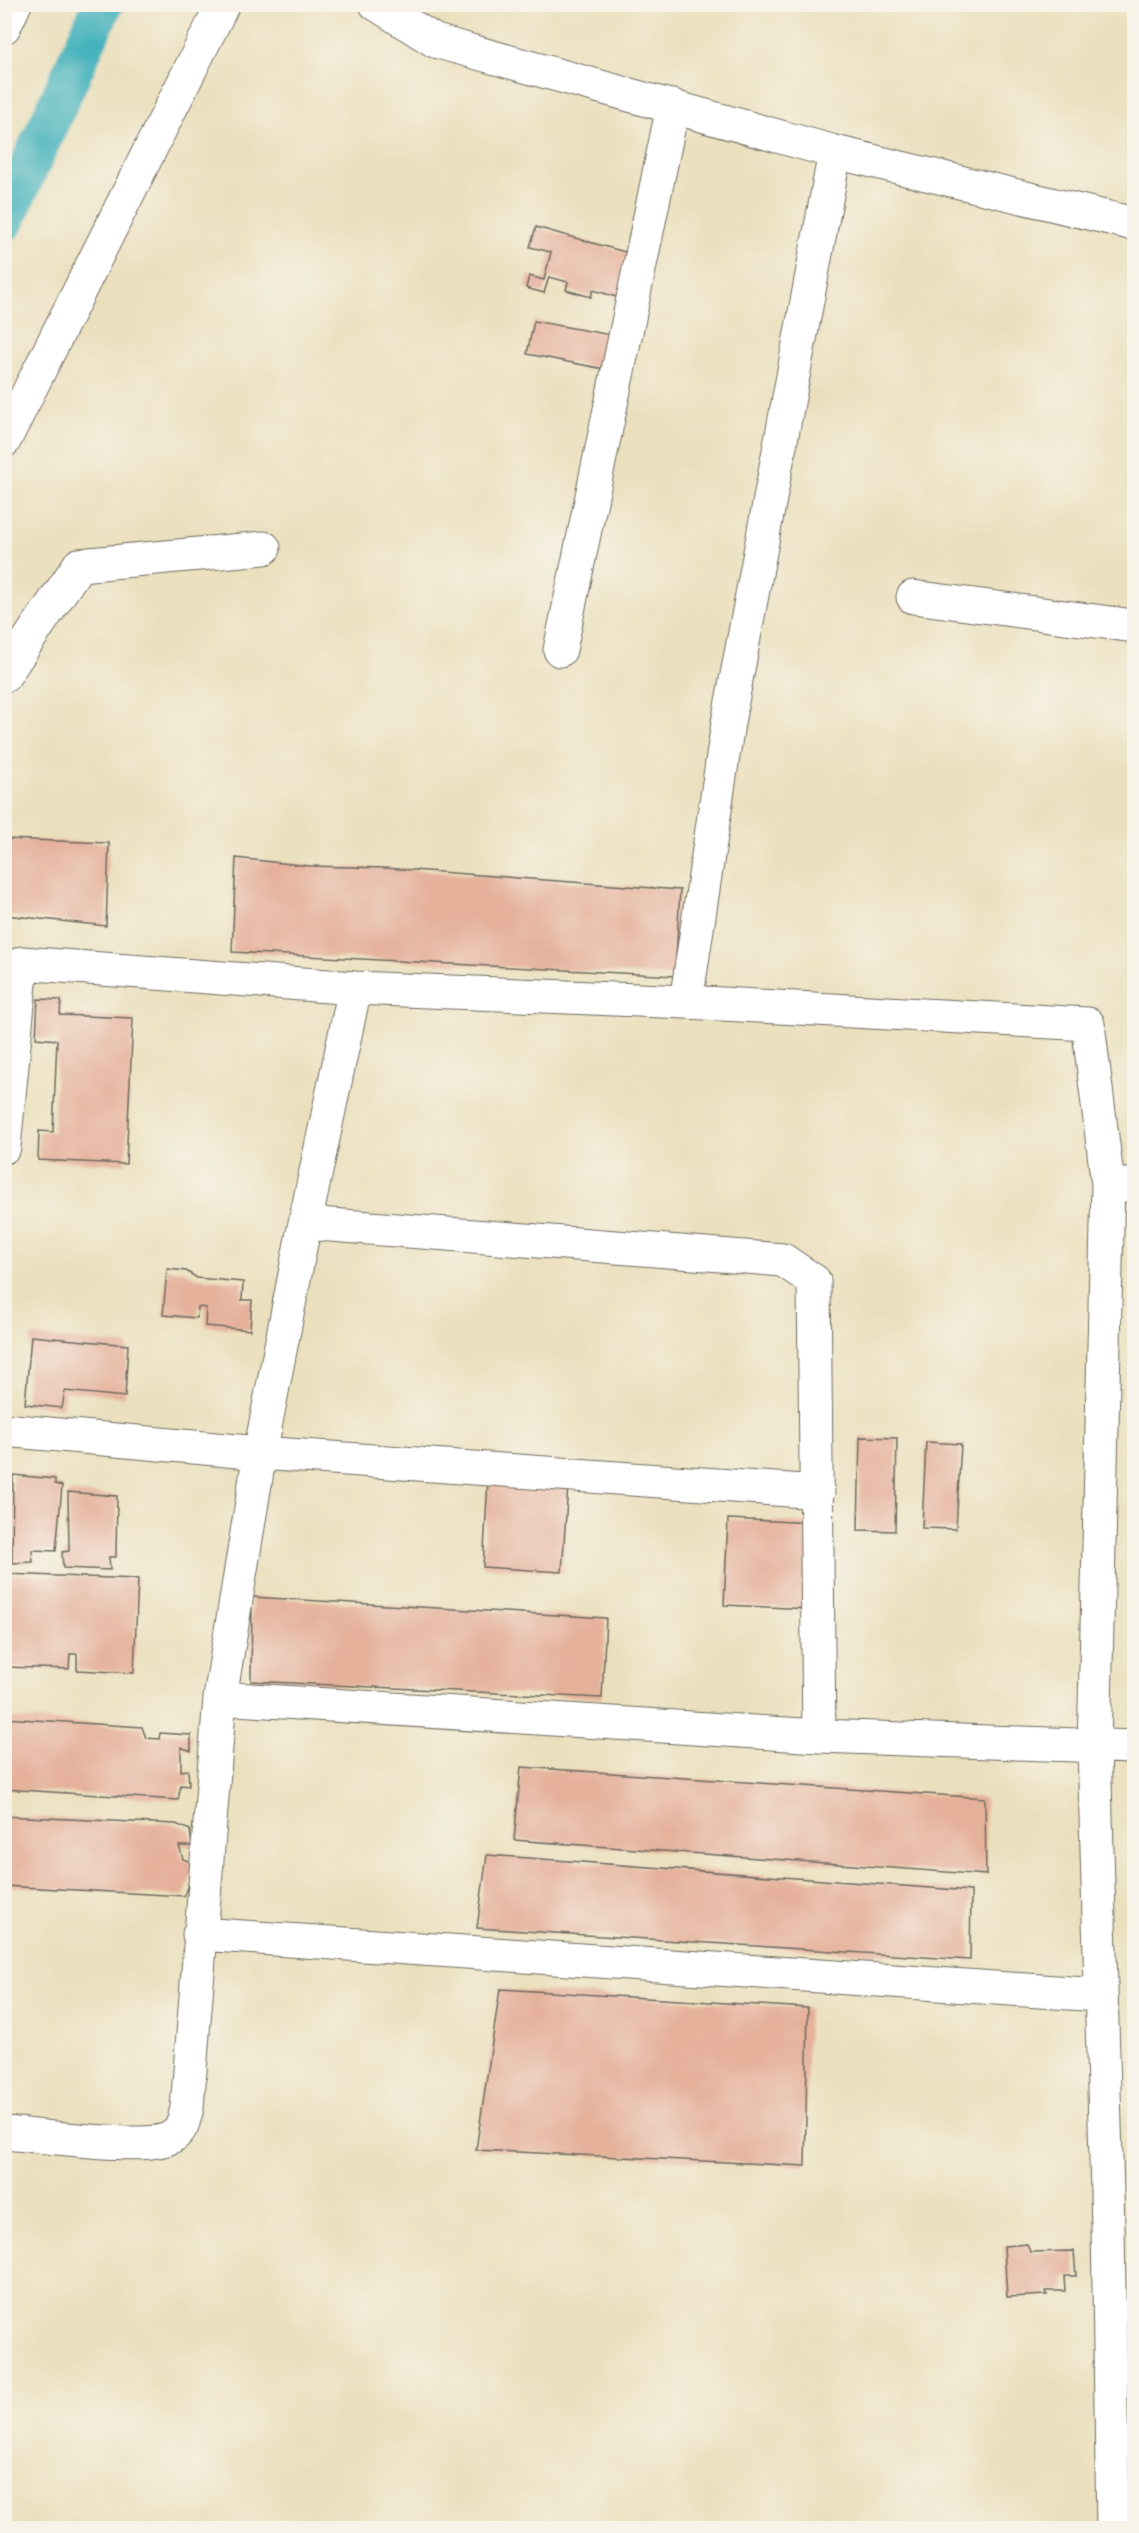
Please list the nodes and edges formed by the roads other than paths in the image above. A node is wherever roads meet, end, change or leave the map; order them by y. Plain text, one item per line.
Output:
1 (15, 4) edge
2 (223, 4) edge
3 (376, 4) edge
4 (4, 27) edge
5 (673, 106) junction
6 (835, 152) junction
7 (1134, 224) edge
8 (4, 441) edge
9 (264, 548) dead end
10 (913, 597) dead end
11 (1134, 626) edge
12 (560, 650) dead end
13 (4, 676) edge
14 (13, 962) edge
15 (355, 988) junction
16 (686, 1002) junction
17 (4, 1147) edge
18 (1121, 1185) edge
19 (305, 1223) junction
20 (4, 1430) edge
21 (260, 1453) junction
22 (818, 1492) junction
23 (220, 1698) junction
24 (819, 1736) junction
25 (1094, 1747) junction
26 (1134, 1747) edge
27 (199, 1934) junction
28 (1100, 1995) junction
29 (4, 2133) edge
30 (1121, 2227) edge
31 (1113, 2529) edge

1 - 4 street
2 - 8 street
3 - 5 street
5 - 6 street
5 - 12 street
6 - 7 street
6 - 16 street
9 - 13 street
10 - 11 street
14 - 15 street
14 - 17 street
15 - 16 street
15 - 19 street
16 - 18 street
18 - 25 street
19 - 21 street
19 - 22 street
20 - 21 street
21 - 22 street
21 - 23 street
22 - 24 street
23 - 24 street
23 - 27 street
24 - 25 street
25 - 26 street
25 - 28 street
27 - 28 street
27 - 29 street
28 - 30 street
30 - 31 street

